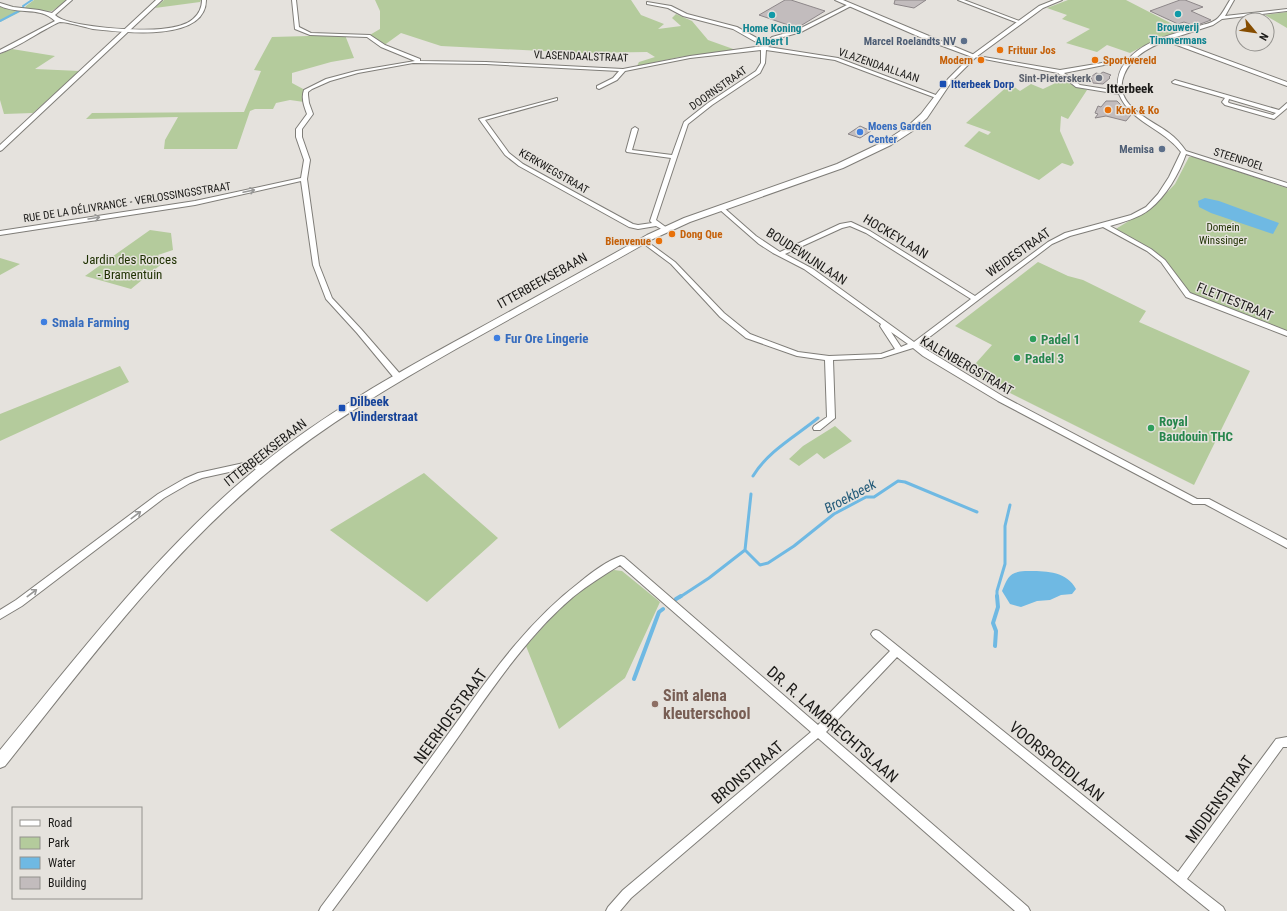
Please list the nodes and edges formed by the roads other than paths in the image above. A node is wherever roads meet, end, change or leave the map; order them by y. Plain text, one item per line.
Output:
1 (70, 0) edge
2 (159, 0) edge
3 (204, 0) edge
4 (294, 0) edge
5 (838, 0) edge
6 (960, 0) edge
7 (1059, 0) edge
8 (1232, 0) edge
9 (648, 2) dead end
10 (0, 4) edge
11 (849, 5) junction
12 (1287, 10) edge
13 (52, 15) junction
14 (1221, 18) junction
15 (58, 21) junction
16 (1020, 22) junction
17 (126, 31) junction
18 (1166, 39) junction
19 (765, 46) junction
20 (0, 52) edge
21 (974, 56) junction
22 (416, 62) junction
23 (1127, 62) junction
24 (623, 70) junction
25 (1060, 72) junction
26 (1175, 82) dead end
27 (1287, 84) edge
28 (1188, 86) junction
29 (599, 87) dead end
30 (1184, 92) dead end
31 (1119, 93) junction
32 (938, 97) junction
33 (555, 99) dead end
34 (1287, 105) edge
35 (635, 129) dead end
36 (0, 149) edge
37 (1184, 152) junction
38 (675, 157) junction
39 (304, 179) junction
40 (1287, 186) edge
41 (721, 208) junction
42 (657, 224) junction
43 (1104, 225) junction
44 (665, 229) junction
45 (0, 233) edge
46 (643, 241) junction
47 (781, 254) junction
48 (974, 298) junction
49 (881, 322) junction
50 (1287, 334) edge
51 (914, 345) junction
52 (900, 350) junction
53 (828, 358) junction
54 (398, 377) junction
55 (817, 428) dead end
56 (263, 470) junction
57 (1287, 544) edge
58 (621, 560) joint
59 (0, 615) edge
60 (876, 634) dead end
61 (897, 651) junction
62 (818, 732) junction
63 (1287, 742) edge
64 (0, 761) edge
65 (1179, 880) junction
66 (325, 911) edge
67 (612, 911) edge
68 (1024, 911) edge
69 (1219, 911) edge

1 - 13 street
2 - 17 street
3 - 17 street
4 - 22 street, VLASENDAALSTRAAT
5 - 11 street
6 - 16 street
7 - 16 main road, ITTERBEEKSEBAAN
8 - 14 street
9 - 19 street
10 - 13 street
11 - 19 street
11 - 21 street
12 - 14 street
13 - 15 street
14 - 18 street
15 - 17 street
15 - 20 street
16 - 21 main road, ITTERBEEKSEBAAN
17 - 36 street
18 - 23 street
18 - 27 street
19 - 24 street, VLASENDAALSTRAAT
19 - 32 street, VLAZENDAALLAAN
19 - 38 street, DOORNSTRAAT
21 - 25 street
21 - 32 main road, ITTERBEEKSEBAAN
22 - 24 street, VLASENDAALSTRAAT
22 - 39 street
23 - 25 street
23 - 31 street
24 - 29 street
25 - 31 street
26 - 28 street
28 - 30 street
28 - 34 street
31 - 37 street
32 - 41 main road, ITTERBEEKSEBAAN
33 - 42 street, KERKWEGSTRAAT
35 - 38 street
37 - 40 street, STEENPOEL
37 - 43 street, WEIDESTRAAT
38 - 42 street, DOORNSTRAAT
45 -> 39 street, RUE DE LA DÉLIVRANCE - VERLOSSINGSSTRAAT
39 - 54 street
41 - 44 main road, ITTERBEEKSEBAAN
41 - 47 street, BOUDEWIJNLAAN
42 - 44 street
43 - 48 street, WEIDESTRAAT
43 - 50 street, FLETTESTRAAT
44 - 46 main road, ITTERBEEKSEBAAN
46 - 53 street, KALENBERGSTRAAT
46 - 54 main road, ITTERBEEKSEBAAN
47 - 48 street, HOCKEYLAAN
47 - 49 street, BOUDEWIJNLAAN
48 - 51 street, WEIDESTRAAT
49 - 51 street, BOUDEWIJNLAAN
49 - 52 street, BOUDEWIJNLAAN
51 - 52 street, KALENBERGSTRAAT
51 - 57 street, KALENBERGSTRAAT
52 - 53 street, KALENBERGSTRAAT
53 - 55 street
54 - 56 main road, ITTERBEEKSEBAAN
59 -> 56 street
56 - 64 main road, ITTERBEEKSEBAAN
58 - 62 street, DR. R. LAMBRECHTSLAAN
58 - 66 street, NEERHOFSTRAAT
60 - 61 street, VOORSPOEDLAAN
61 - 62 street, BRONSTRAAT
61 - 65 street, VOORSPOEDLAAN
62 - 67 street, BRONSTRAAT
62 - 68 street, DR. R. LAMBRECHTSLAAN
63 - 65 street, MIDDENSTRAAT
65 - 69 street, VOORSPOEDLAAN

